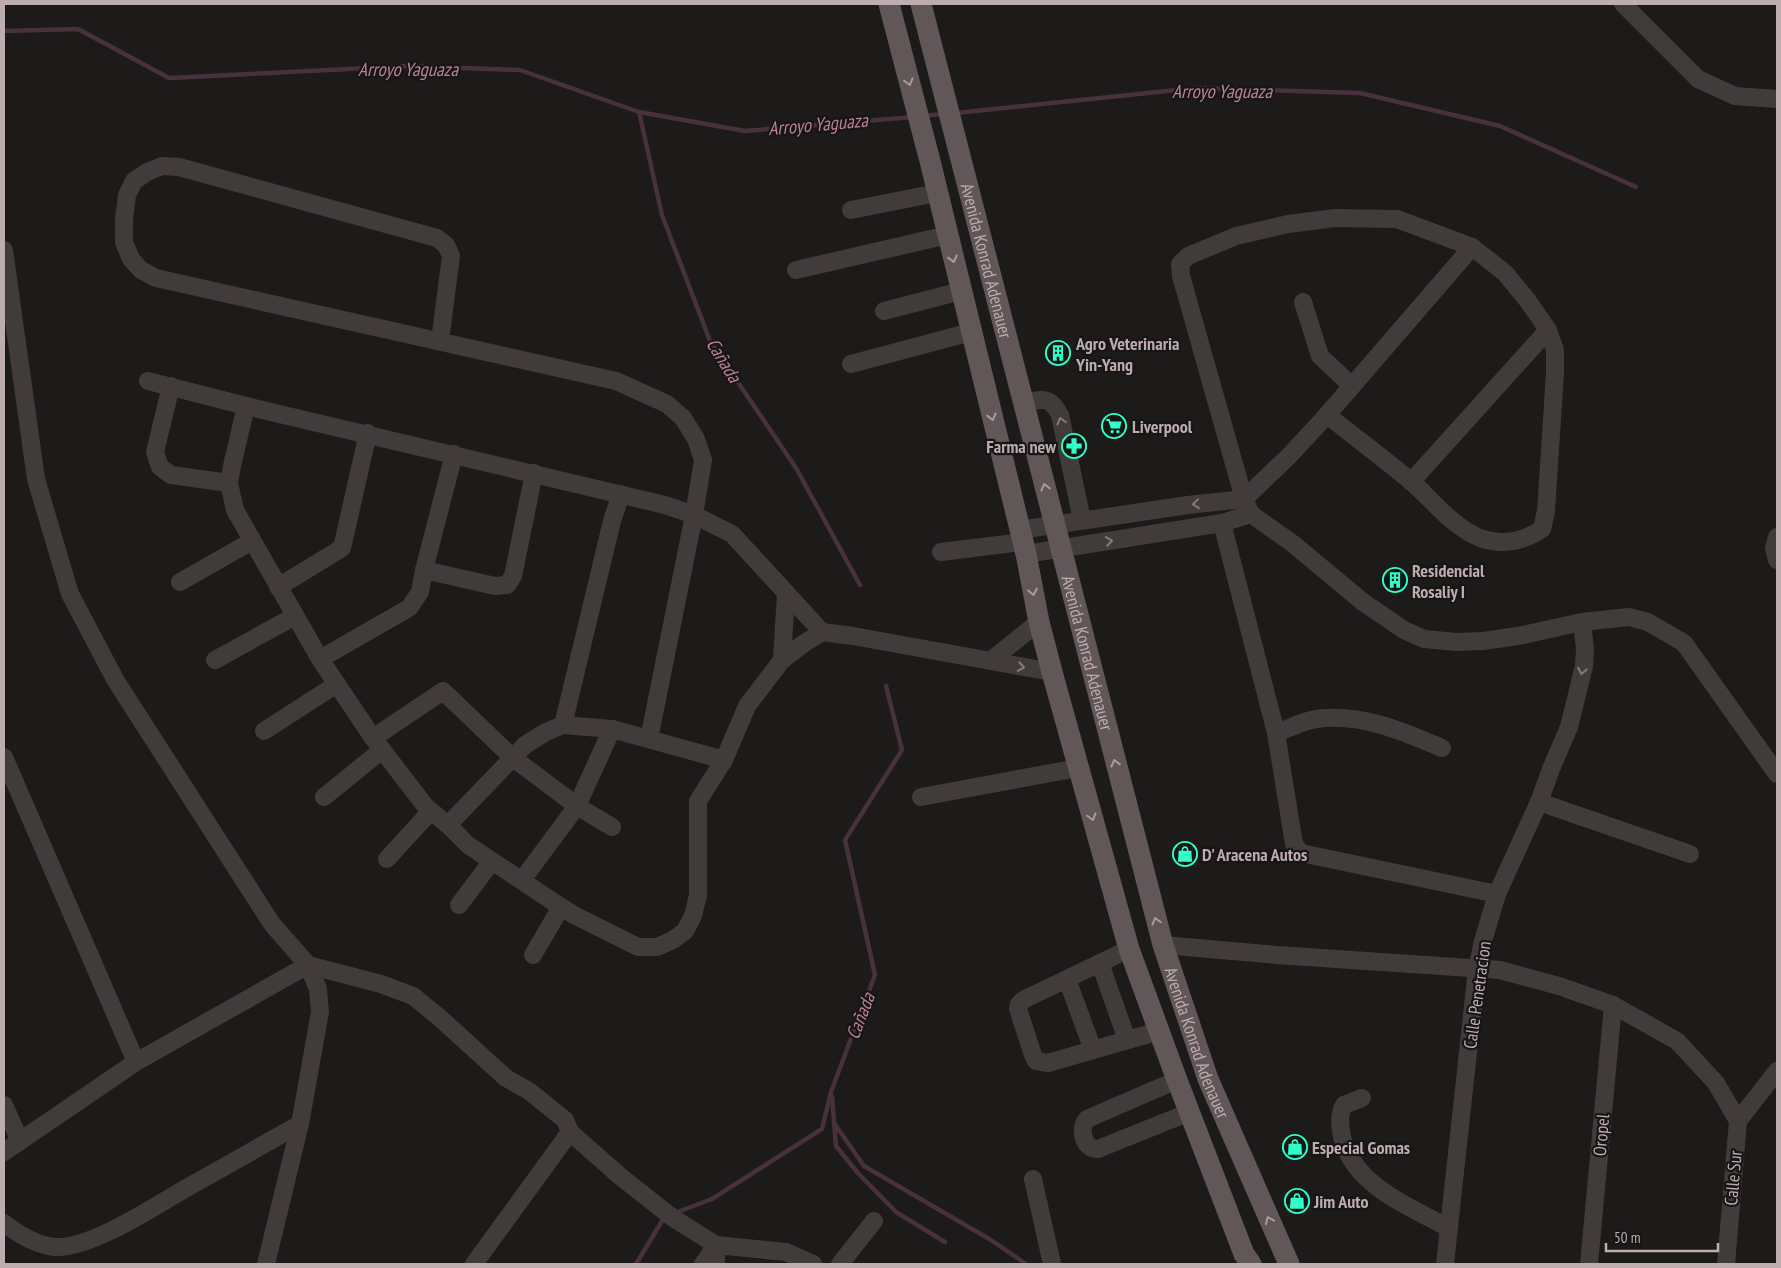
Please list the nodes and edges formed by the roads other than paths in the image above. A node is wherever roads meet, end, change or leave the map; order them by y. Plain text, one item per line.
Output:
1 (889, 4) edge
2 (921, 4) edge
3 (1623, 4) edge
4 (1777, 99) edge
5 (937, 193) junction
6 (851, 210) dead end
7 (948, 235) junction
8 (1472, 247) junction
9 (4, 250) edge
10 (796, 270) dead end
11 (961, 292) junction
12 (1303, 302) dead end
13 (884, 311) dead end
14 (1548, 330) junction
15 (971, 332) junction
16 (440, 341) junction
17 (850, 364) dead end
18 (148, 380) dead end
19 (172, 386) junction
20 (1352, 386) junction
21 (1024, 402) junction
22 (246, 406) junction
23 (1327, 415) junction
24 (368, 434) junction
25 (454, 454) junction
26 (534, 473) junction
27 (1411, 482) junction
28 (230, 483) junction
29 (621, 494) junction
30 (1248, 506) junction
31 (694, 515) junction
32 (1082, 520) junction
33 (1222, 523) junction
34 (1055, 524) junction
35 (1777, 536) edge
36 (252, 541) junction
37 (1022, 542) junction
38 (1061, 548) junction
39 (940, 552) dead end
40 (1777, 560) edge
41 (424, 570) junction
42 (180, 582) dead end
43 (278, 587) junction
44 (786, 592) junction
45 (295, 616) junction
46 (1039, 622) junction
47 (1582, 622) junction
48 (822, 632) junction
49 (320, 659) junction
50 (215, 660) dead end
51 (782, 660) junction
52 (990, 661) junction
53 (1052, 672) junction
54 (337, 684) junction
55 (563, 725) junction
56 (612, 729) junction
57 (264, 731) dead end
58 (1276, 733) junction
59 (649, 739) junction
60 (378, 744) junction
61 (1442, 748) dead end
62 (4, 757) edge
63 (512, 758) junction
64 (724, 760) junction
65 (1078, 768) junction
66 (1777, 774) edge
67 (324, 796) dead end
68 (921, 797) dead end
69 (1539, 802) junction
70 (577, 806) junction
71 (430, 812) junction
72 (448, 825) junction
73 (612, 827) dead end
74 (1690, 854) dead end
75 (387, 859) dead end
76 (492, 861) junction
77 (522, 880) junction
78 (1497, 894) junction
79 (459, 905) dead end
80 (561, 907) junction
81 (1163, 945) junction
82 (1129, 949) junction
83 (533, 955) dead end
84 (1100, 963) junction
85 (308, 965) junction
86 (1477, 969) junction
87 (1067, 979) junction
88 (1613, 1005) junction
89 (1159, 1031) junction
90 (1127, 1040) junction
91 (1093, 1050) junction
92 (136, 1062) junction
93 (1777, 1071) edge
94 (1177, 1080) junction
95 (1362, 1098) dead end
96 (4, 1106) edge
97 (1190, 1112) junction
98 (1738, 1121) junction
99 (300, 1124) junction
100 (570, 1132) junction
101 (20, 1141) junction
102 (4, 1152) edge
103 (1033, 1179) dead end
104 (874, 1221) dead end
105 (4, 1223) edge
106 (1449, 1228) junction
107 (716, 1245) junction
108 (1290, 1261) edge
109 (266, 1264) edge
110 (474, 1264) edge
111 (703, 1264) edge
112 (716, 1264) edge
113 (813, 1264) edge
114 (840, 1264) edge
115 (1052, 1264) edge
116 (1250, 1264) edge
117 (1445, 1264) edge
118 (1589, 1264) edge
119 (1726, 1264) edge

1 -> 5 main road, Avenida Konrad Adenauer
2 - 21 main road, Avenida Konrad Adenauer
3 - 4 street
5 - 6 street
5 - 7 main road, Avenida Konrad Adenauer
7 - 10 street
7 -> 11 main road, Avenida Konrad Adenauer
8 - 14 street
8 - 20 street
8 - 30 street
9 - 85 street
11 - 13 street
11 - 15 main road, Avenida Konrad Adenauer
12 - 20 street
14 - 27 street
14 - 27 street
15 - 17 street
15 -> 37 main road, Avenida Konrad Adenauer
16 - 16 street
16 - 31 street
18 - 19 street
19 - 22 street
19 - 28 street
20 - 23 street
32 -> 21 street
34 -> 21 main road, Avenida Konrad Adenauer
22 - 24 street
22 - 28 street
23 - 27 street
23 - 30 street
24 - 25 street
24 - 43 street
25 - 26 street
25 - 41 street
26 - 29 street
26 - 41 street
28 - 36 street
29 - 31 street
29 - 55 street
30 -> 32 street
30 - 33 street
30 - 47 street
31 - 44 street
31 - 59 street
32 - 34 street
38 -> 33 street
33 - 58 street
34 - 37 street
34 - 38 main road, Avenida Konrad Adenauer
35 - 40 street
36 - 42 street
36 - 43 street
37 - 38 street
37 - 39 street
37 -> 46 main road, Avenida Konrad Adenauer
81 -> 38 main road, Avenida Konrad Adenauer
41 - 49 street
43 - 45 street
44 - 48 street
44 - 51 street
45 - 49 street
45 - 50 street
46 - 52 street
46 - 53 main road, Avenida Konrad Adenauer
47 - 66 street
47 -> 69 street, Calle Penetracion
48 - 51 street
48 - 52 street
49 - 54 street
51 - 64 street
52 -> 53 street
53 - 65 main road, Avenida Konrad Adenauer
54 - 57 street
54 - 60 street
55 - 56 street
55 - 63 street
56 - 59 street
56 - 70 street
58 - 61 street
58 - 78 street
59 - 64 street
60 - 63 street
60 - 67 street
60 - 71 street
62 - 92 street
63 - 70 street
63 - 72 street
64 - 80 street
65 - 68 street
65 -> 82 main road, Avenida Konrad Adenauer
69 - 74 street
69 - 78 street, Calle Penetracion
70 - 73 street
70 - 77 street
71 - 72 street
71 - 75 street
72 - 76 street
76 - 77 street
76 - 79 street
77 - 80 street
78 - 86 street, Calle Penetracion
80 - 83 street
81 - 86 street
108 -> 81 main road, Avenida Konrad Adenauer
82 - 84 street
82 - 89 main road, Avenida Konrad Adenauer
84 - 87 street
84 - 90 street
85 - 92 street
85 - 99 street
85 - 100 street
86 - 88 street
86 - 106 street, Calle Penetracion
87 - 91 street
87 - 91 street
88 - 98 street
88 - 118 street, Oropel
89 - 90 street
89 - 94 main road, Avenida Konrad Adenauer
90 - 91 street
92 - 101 street
93 - 98 street
94 - 97 main road, Avenida Konrad Adenauer
94 - 97 street
95 - 106 street
96 - 101 street
97 - 116 main road, Avenida Konrad Adenauer
98 - 119 street, Calle Sur
99 - 105 street
99 - 109 street
100 - 107 street
100 - 110 street
101 - 102 street
103 - 115 street
104 - 114 street
106 - 117 street, Calle Penetracion
107 - 111 street
107 - 112 street
107 - 113 street

